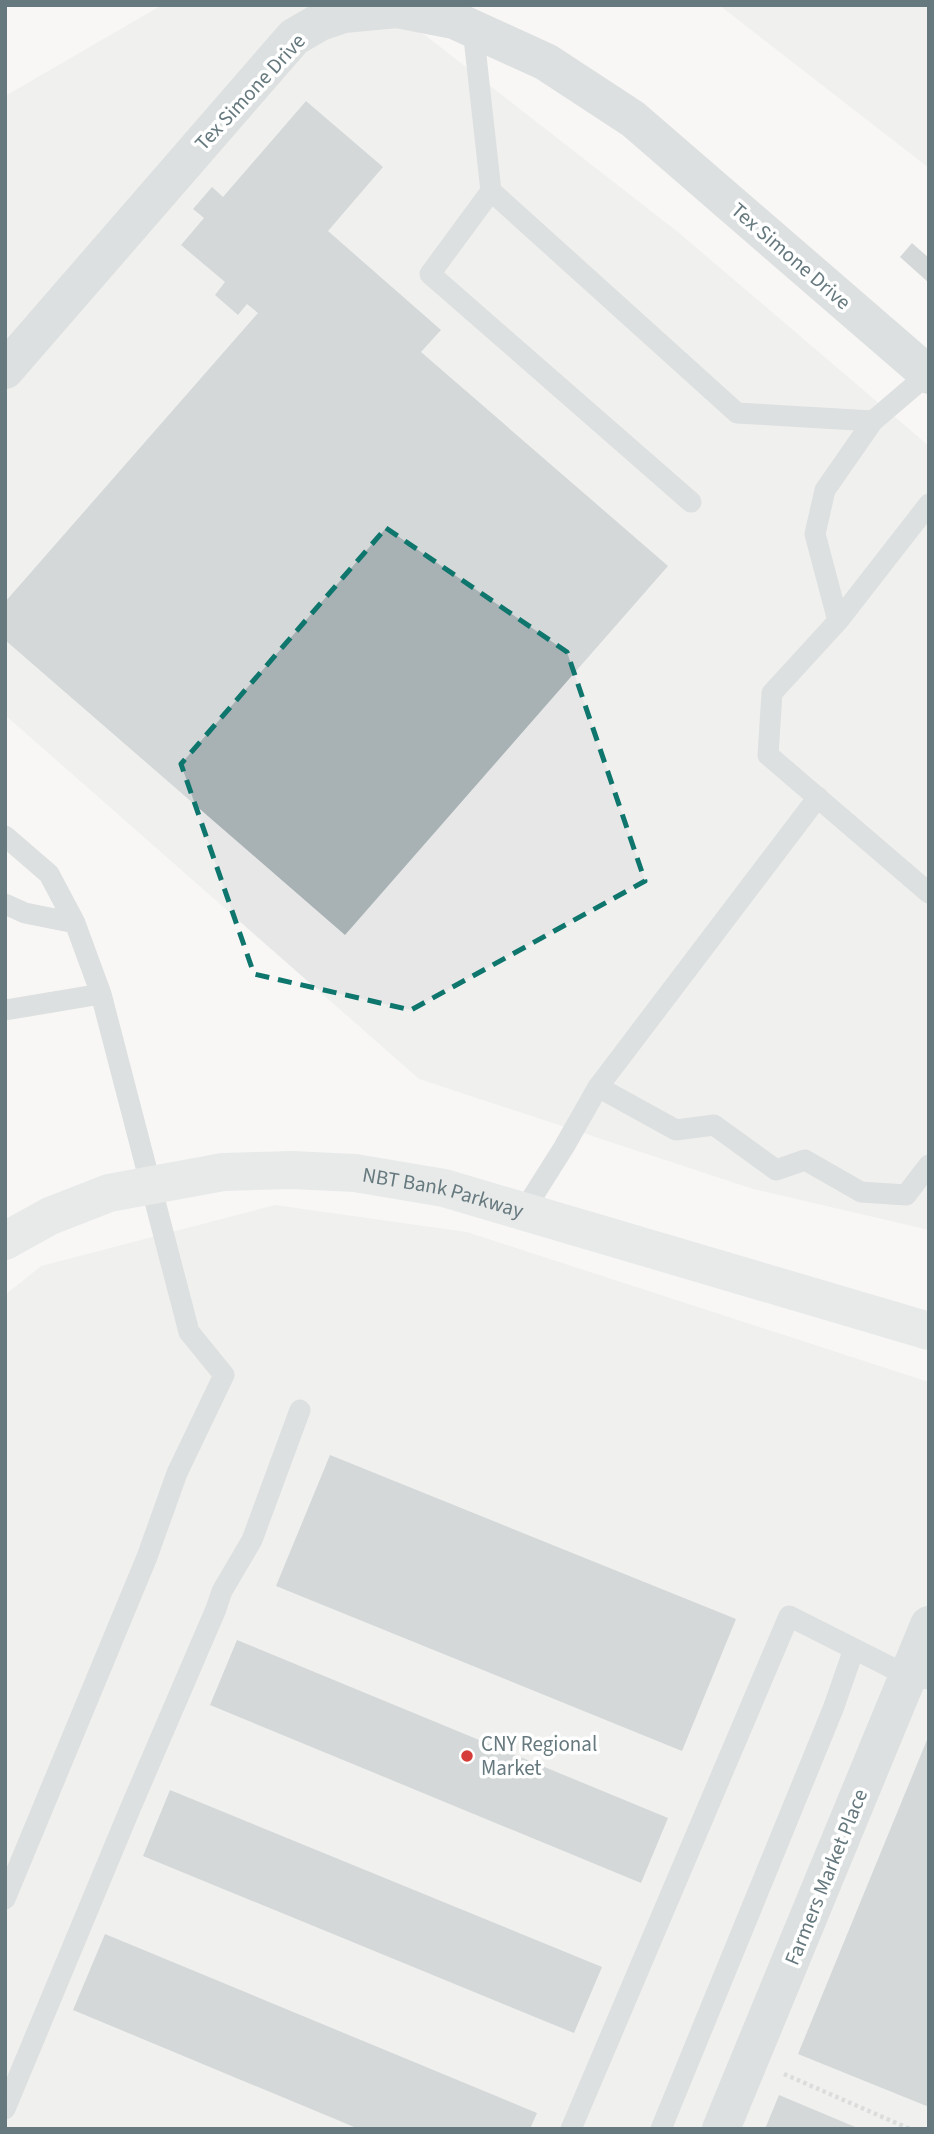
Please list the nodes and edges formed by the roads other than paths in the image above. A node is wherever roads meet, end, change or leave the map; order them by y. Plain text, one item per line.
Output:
1 (473, 29) junction
2 (491, 191) junction
3 (5, 370) edge
4 (928, 374) edge
5 (873, 421) junction
6 (691, 502) dead end
7 (929, 504) edge
8 (838, 621) junction
9 (818, 797) junction
10 (5, 836) edge
11 (929, 893) edge
12 (5, 904) edge
13 (75, 923) junction
14 (101, 994) junction
15 (5, 1000) edge
16 (38, 1004) junction
17 (5, 1010) edge
18 (598, 1087) junction
19 (929, 1165) edge
20 (151, 1185) junction
21 (523, 1212) junction
22 (5, 1241) edge
23 (929, 1306) edge
24 (878, 1317) junction
25 (929, 1331) edge
26 (299, 1409) dead end
27 (929, 1625) edge
28 (854, 1649) junction
29 (918, 1678) edge
30 (5, 1899) edge
31 (5, 2109) edge
32 (571, 2129) edge
33 (661, 2129) edge
34 (721, 2129) edge

1 - 2 lane
1 - 3 street, Tex Simone Drive
1 - 4 street, Tex Simone Drive
2 - 5 lane
2 - 6 lane
4 - 5 lane
5 - 8 lane
7 - 8 lane
8 - 9 lane
9 - 11 lane
9 - 18 lane
10 - 13 lane
12 - 13 lane
13 - 14 lane
14 - 16 lane
14 - 20 lane
15 - 16 lane
16 - 17 lane
18 - 19 lane
18 - 21 lane
20 - 21 street, NBT Bank Parkway
20 - 22 street, NBT Bank Parkway
20 - 30 lane
21 - 24 street, NBT Bank Parkway
23 - 24 street, NBT Bank Parkway
24 - 25 street, NBT Bank Parkway
26 - 31 lane
27 - 29 street, Farmers Market Place
28 - 29 lane
28 - 32 lane
28 - 33 lane
29 - 34 street, Farmers Market Place

